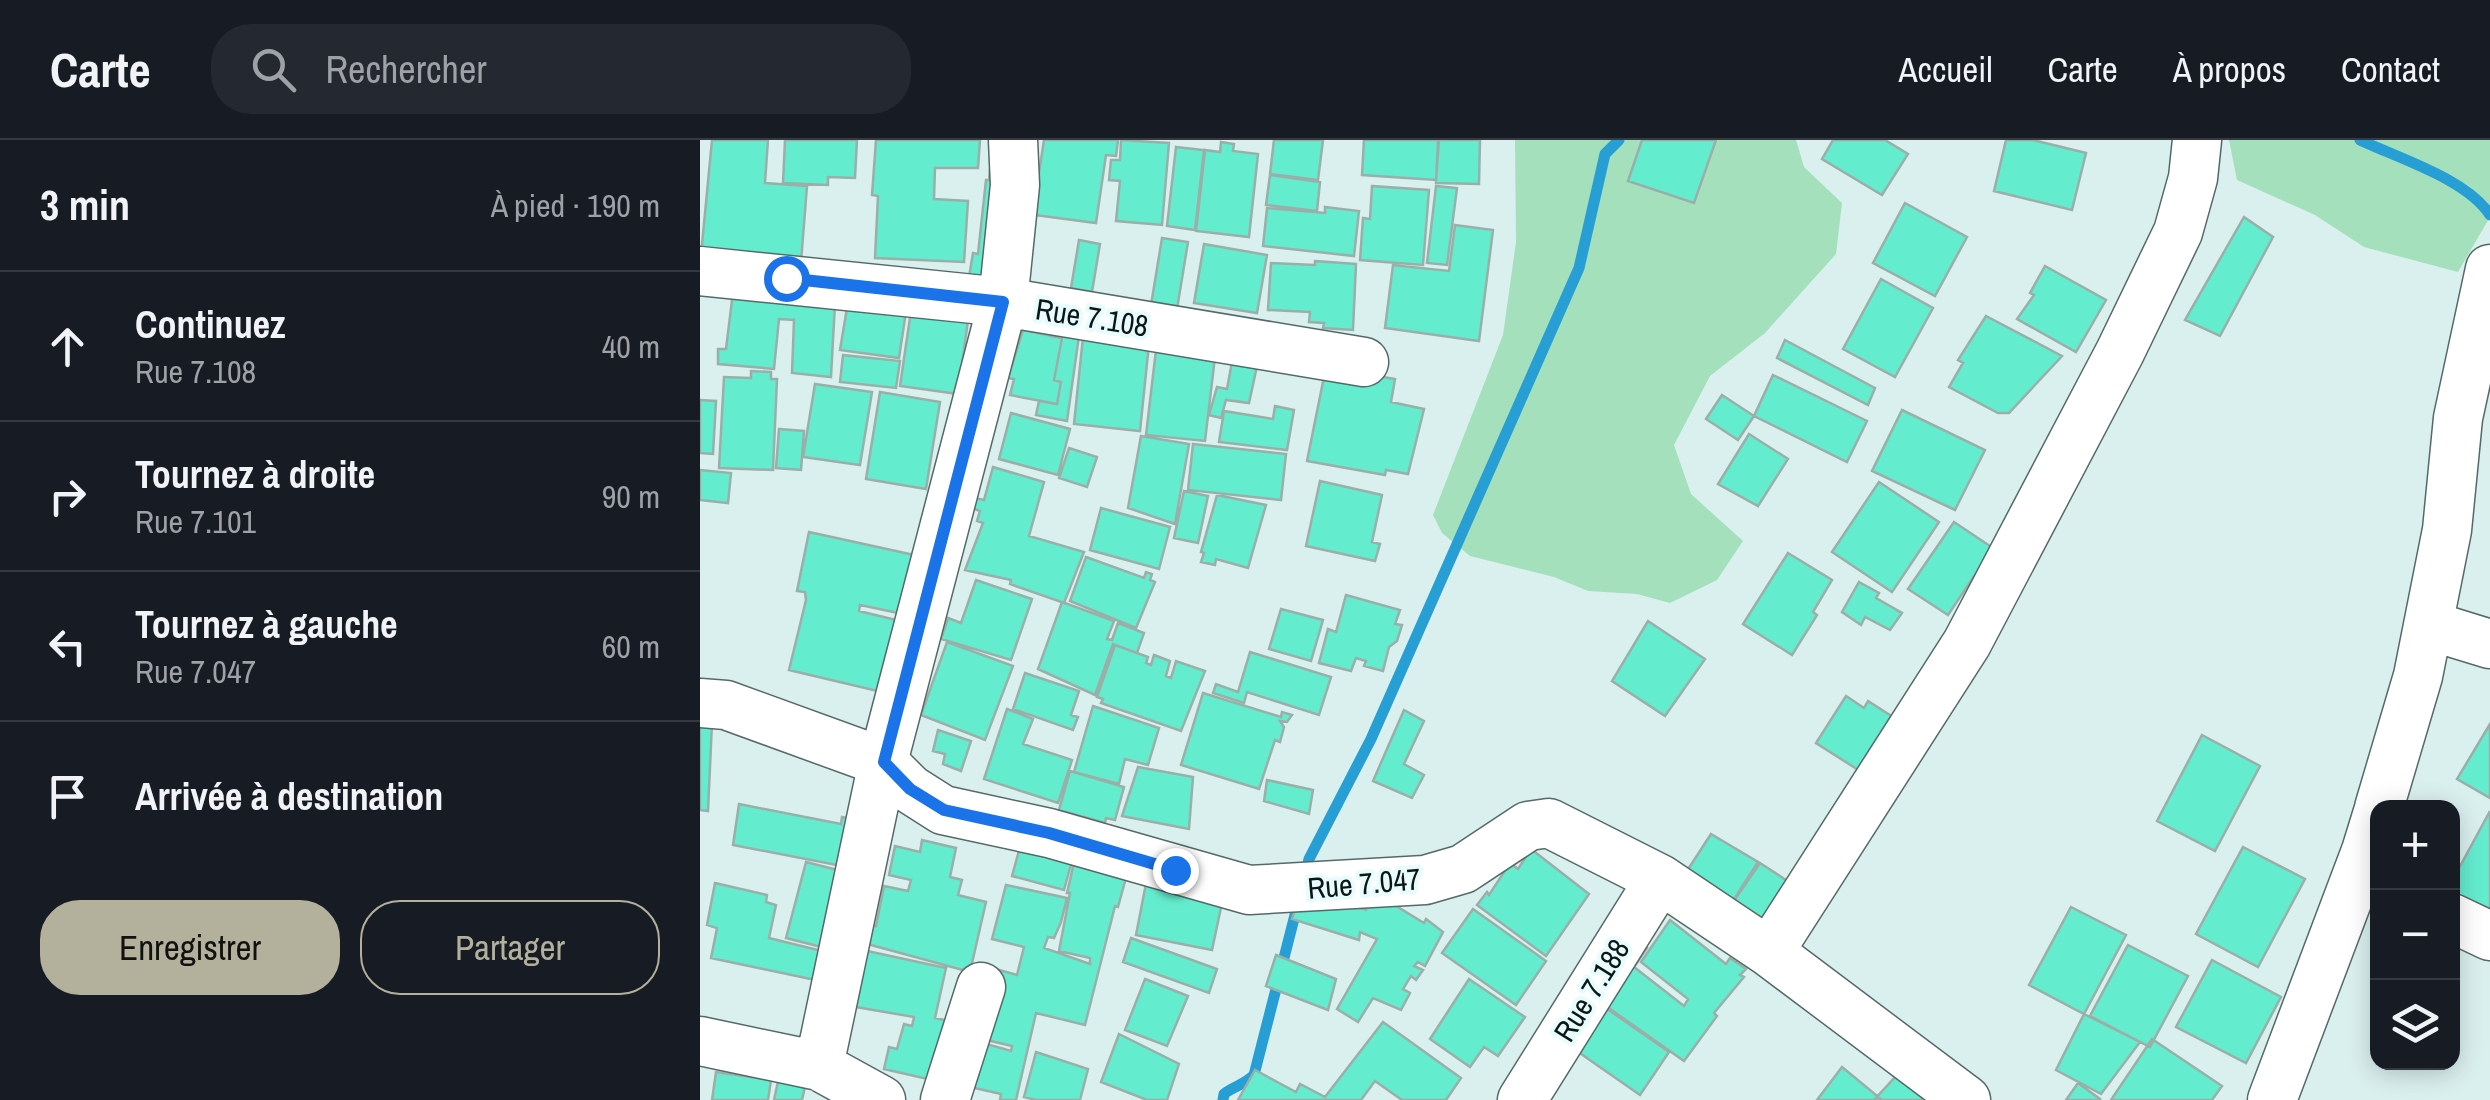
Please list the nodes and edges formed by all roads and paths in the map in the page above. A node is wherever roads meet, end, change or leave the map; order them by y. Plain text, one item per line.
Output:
1 (1013, 140) edge
2 (2197, 140) edge
3 (700, 271) edge
4 (2488, 284) edge
5 (1003, 302) junction
6 (1364, 362) dead end
7 (2428, 625) junction
8 (2490, 644) edge
9 (700, 704) edge
10 (884, 762) junction
11 (2381, 800) edge
12 (2367, 878) edge
13 (1660, 879) junction
14 (2460, 922) edge
15 (2490, 936) edge
16 (1770, 952) junction
17 (981, 987) dead end
18 (700, 1041) edge
19 (819, 1066) junction
20 (881, 1100) edge
21 (945, 1100) edge
22 (1522, 1100) edge
23 (1966, 1100) edge
24 (2272, 1100) edge

1 - 5 street
2 - 16 street
3 - 5 street, Rue 7.108
4 - 7 street
5 - 6 street, Rue 7.108
5 - 10 street
7 - 8 street
7 - 11 street
9 - 10 street, Rue 7.047
10 - 13 street, Rue 7.047
10 - 19 street
12 - 24 street
13 - 16 street, Rue 7.047
13 - 22 street, Rue 7.188
14 - 15 street
16 - 23 street, Rue 7.047
17 - 21 street
18 - 19 street
19 - 20 street

